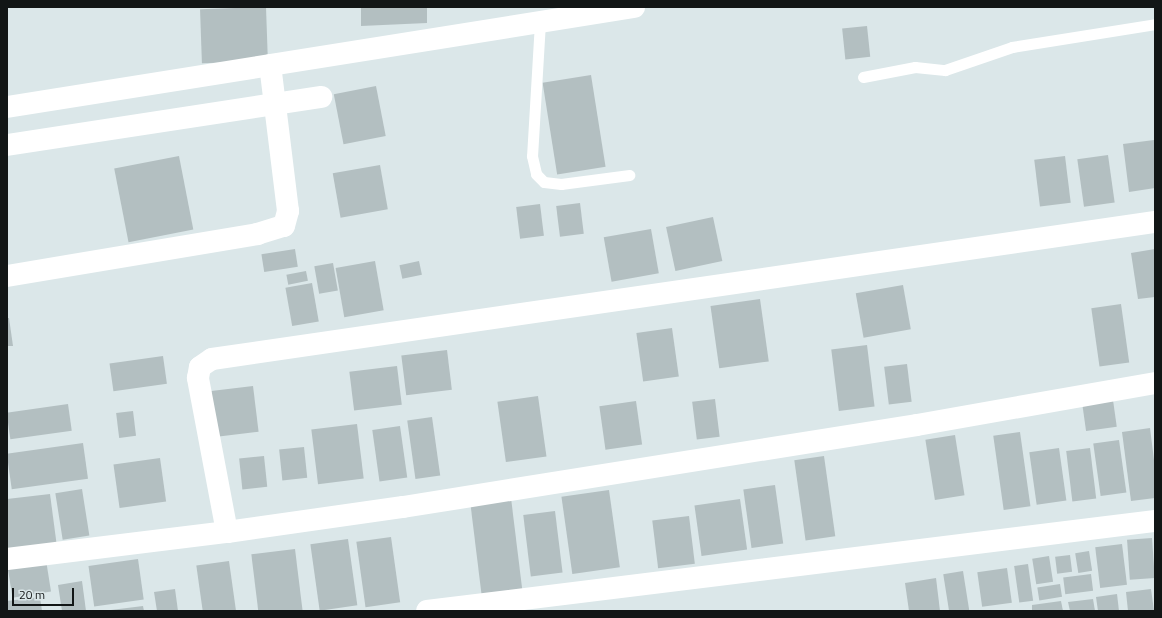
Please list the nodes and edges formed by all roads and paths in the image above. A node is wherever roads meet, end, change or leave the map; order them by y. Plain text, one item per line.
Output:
1 (634, 7) edge
2 (540, 22) junction
3 (1155, 24) edge
4 (270, 65) junction
5 (862, 77) dead end
6 (321, 97) dead end
7 (275, 104) junction
8 (7, 107) edge
9 (7, 145) edge
10 (629, 175) dead end
11 (1155, 222) edge
12 (7, 276) edge
13 (1155, 383) edge
14 (1155, 521) edge
15 (227, 532) junction
16 (7, 559) edge
17 (427, 611) edge

1 - 2 street
2 - 4 street
2 - 10 lane
3 - 5 lane
4 - 7 street
4 - 8 street
6 - 7 street
7 - 9 street
7 - 12 street
11 - 15 street
13 - 15 street
14 - 17 street
15 - 16 street

